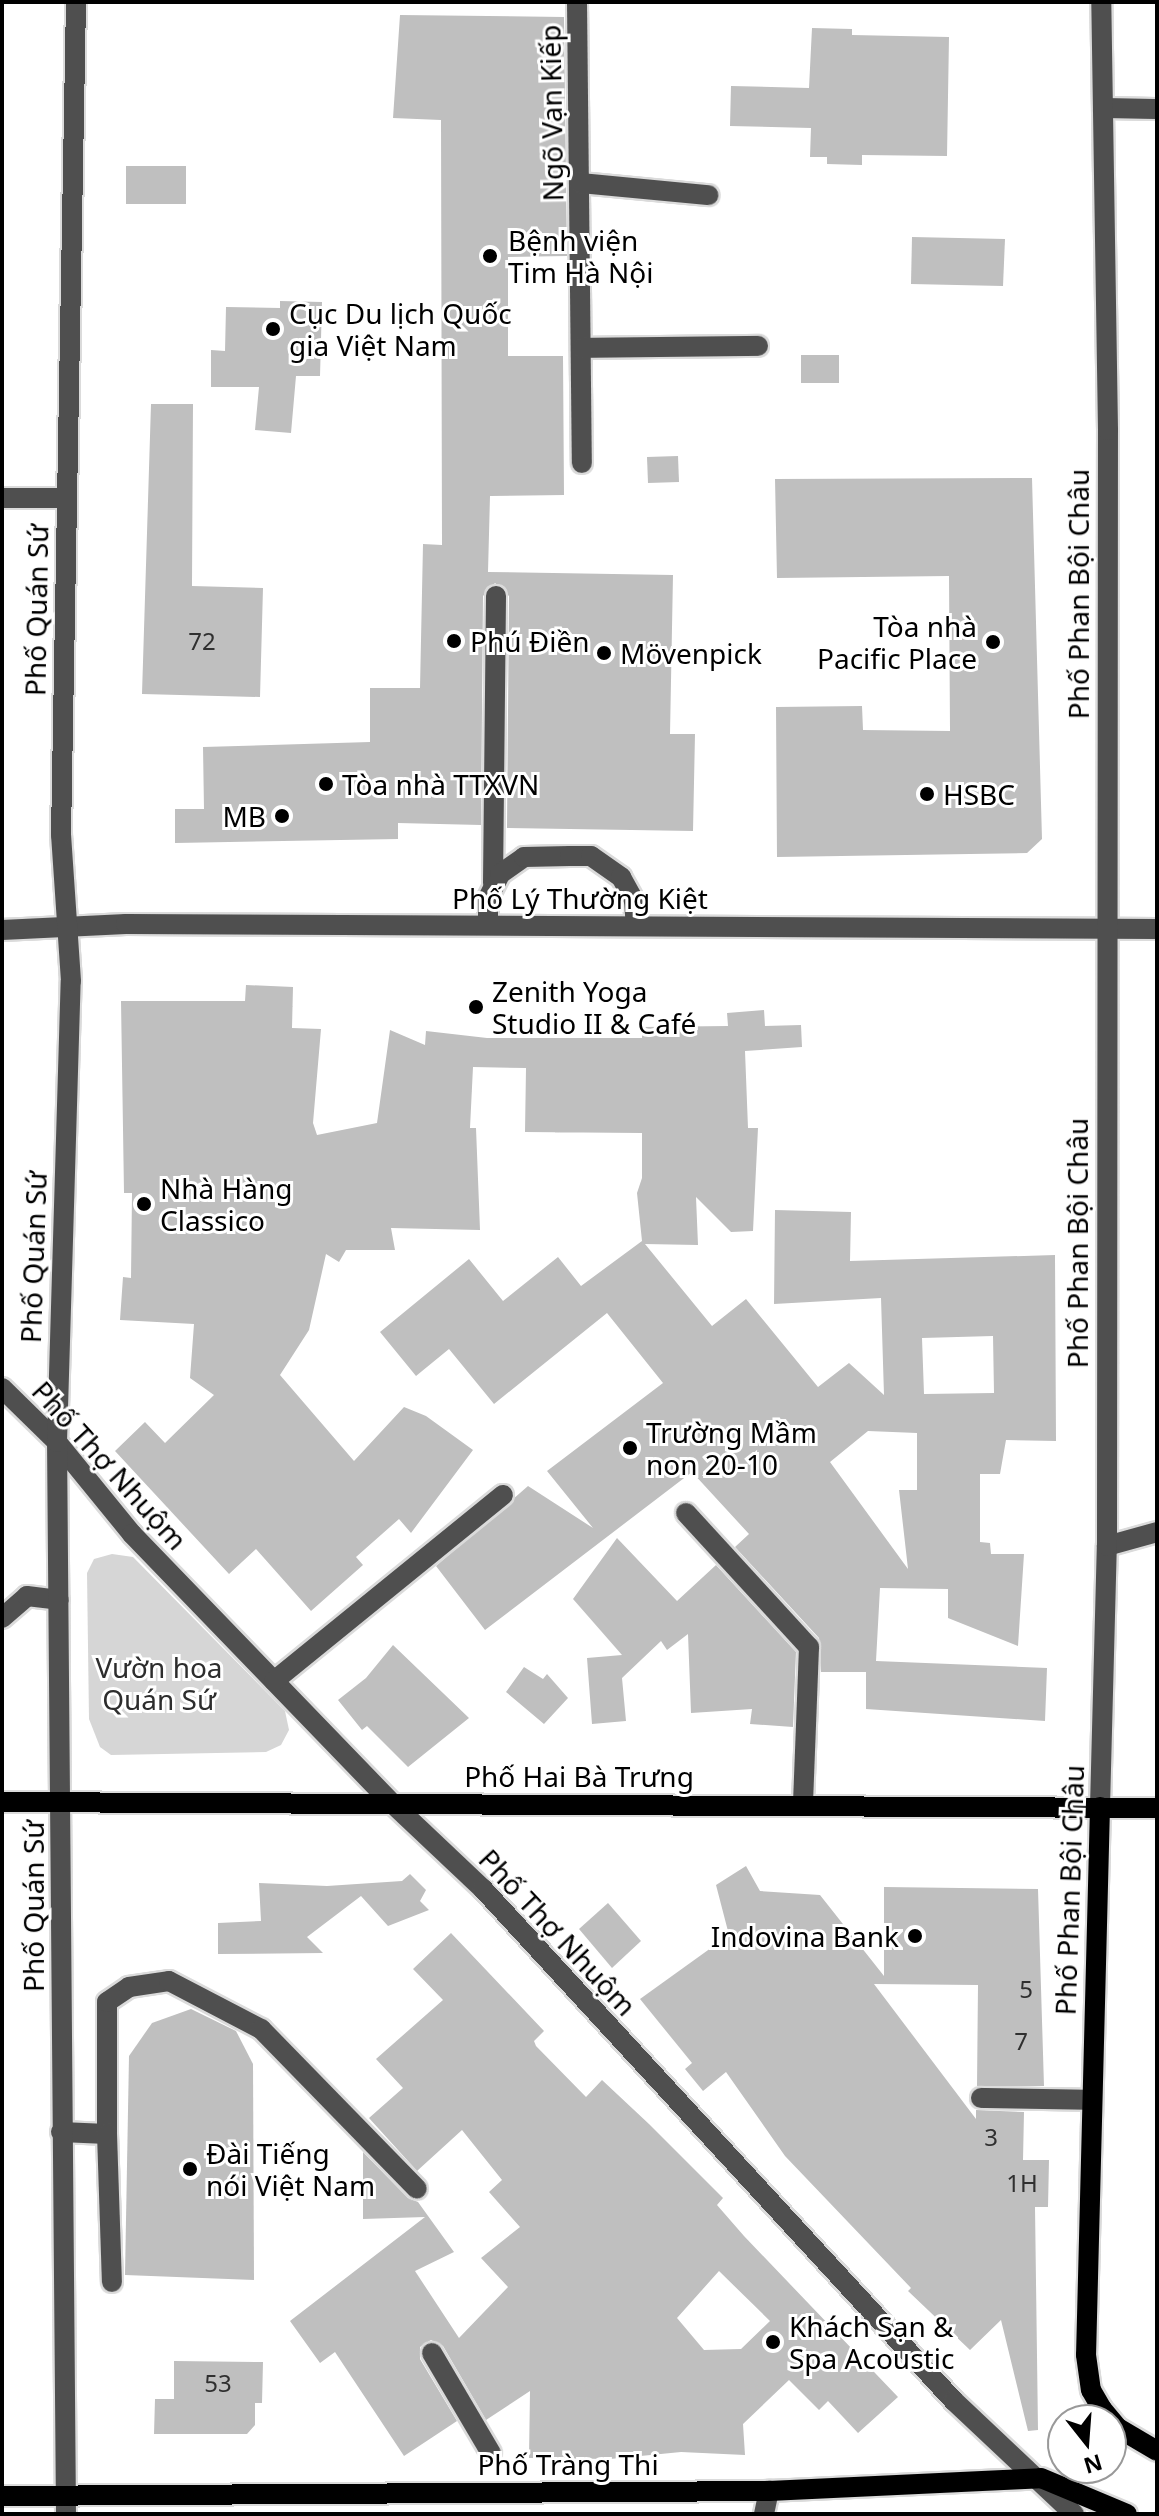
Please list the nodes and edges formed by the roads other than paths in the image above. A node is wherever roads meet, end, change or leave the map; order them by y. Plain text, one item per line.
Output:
1 (76, 2) edge
2 (577, 2) edge
3 (1101, 2) edge
4 (1103, 108) junction
5 (1157, 109) edge
6 (580, 183) junction
7 (708, 195) dead end
8 (758, 346) dead end
9 (582, 348) junction
10 (582, 463) dead end
11 (2, 498) edge
12 (66, 498) junction
13 (496, 596) dead end
14 (493, 883) junction
15 (488, 924) junction
16 (67, 926) junction
17 (636, 926) junction
18 (1103, 929) junction
19 (1157, 929) edge
20 (2, 930) edge
21 (2, 1388) edge
22 (57, 1442) junction
23 (503, 1495) dead end
24 (686, 1513) dead end
25 (1157, 1532) edge
26 (1107, 1546) junction
27 (59, 1600) junction
28 (2, 1618) edge
29 (274, 1681) junction
30 (2, 1802) edge
31 (62, 1802) junction
32 (803, 1803) junction
33 (393, 1804) junction
34 (1100, 1807) junction
35 (1157, 1808) edge
36 (981, 2098) dead end
37 (1091, 2100) junction
38 (61, 2132) junction
39 (107, 2134) junction
40 (417, 2189) dead end
41 (112, 2282) dead end
42 (432, 2353) dead end
43 (1157, 2451) edge
44 (491, 2453) dead end
45 (1041, 2478) junction
46 (769, 2491) junction
47 (2, 2496) edge
48 (66, 2505) edge
49 (764, 2514) edge
50 (1074, 2514) edge
51 (1127, 2514) edge

1 - 12 street, Phố Quán Sứ
2 - 6 street, Ngõ Vạn Kiếp
3 - 4 street, Phố Phan Bội Châu
4 - 5 street
4 - 18 street, Phố Phan Bội Châu
6 - 7 street
6 - 9 street, Ngõ Vạn Kiếp
8 - 9 street
9 - 10 street, Ngõ Vạn Kiếp
11 - 12 street
12 - 16 street, Phố Quán Sứ
13 - 14 street
14 - 15 street
14 - 17 street
15 - 16 street, Phố Lý Thường Kiệt
15 - 17 street, Phố Lý Thường Kiệt
16 - 20 street, Phố Lý Thường Kiệt
16 - 22 street, Phố Quán Sứ
17 - 18 street, Phố Lý Thường Kiệt
18 - 19 street, Phố Lý Thường Kiệt
18 - 26 street, Phố Phan Bội Châu
21 - 22 street, Phố Thợ Nhuộm
22 - 27 street, Phố Quán Sứ
22 - 29 street, Phố Thợ Nhuộm
23 - 29 street
24 - 32 street
25 - 26 street
26 - 34 street, Phố Phan Bội Châu
27 - 28 street
27 - 31 street, Phố Quán Sứ
29 - 33 street, Phố Thợ Nhuộm
30 - 31 main road, Phố Hai Bà Trưng
31 - 33 main road, Phố Hai Bà Trưng
31 - 38 street, Phố Quán Sứ
32 - 33 main road, Phố Hai Bà Trưng
32 - 34 main road, Phố Hai Bà Trưng
33 - 45 street, Phố Thợ Nhuộm
34 - 35 main road, Phố Hai Bà Trưng
34 - 37 main road, Phố Phan Bội Châu
36 - 37 street
37 - 43 main road, Phố Phan Bội Châu
38 - 39 street
38 - 48 street, Phố Quán Sứ
39 - 40 street
39 - 41 street
42 - 44 street
45 - 46 main road, Phố Tràng Thi
45 - 50 street, Phố Thợ Nhuộm
45 - 51 main road, Phố Tràng Thi
46 - 48 main road, Phố Tràng Thi
46 - 49 street
47 - 48 main road, Phố Tràng Thi

